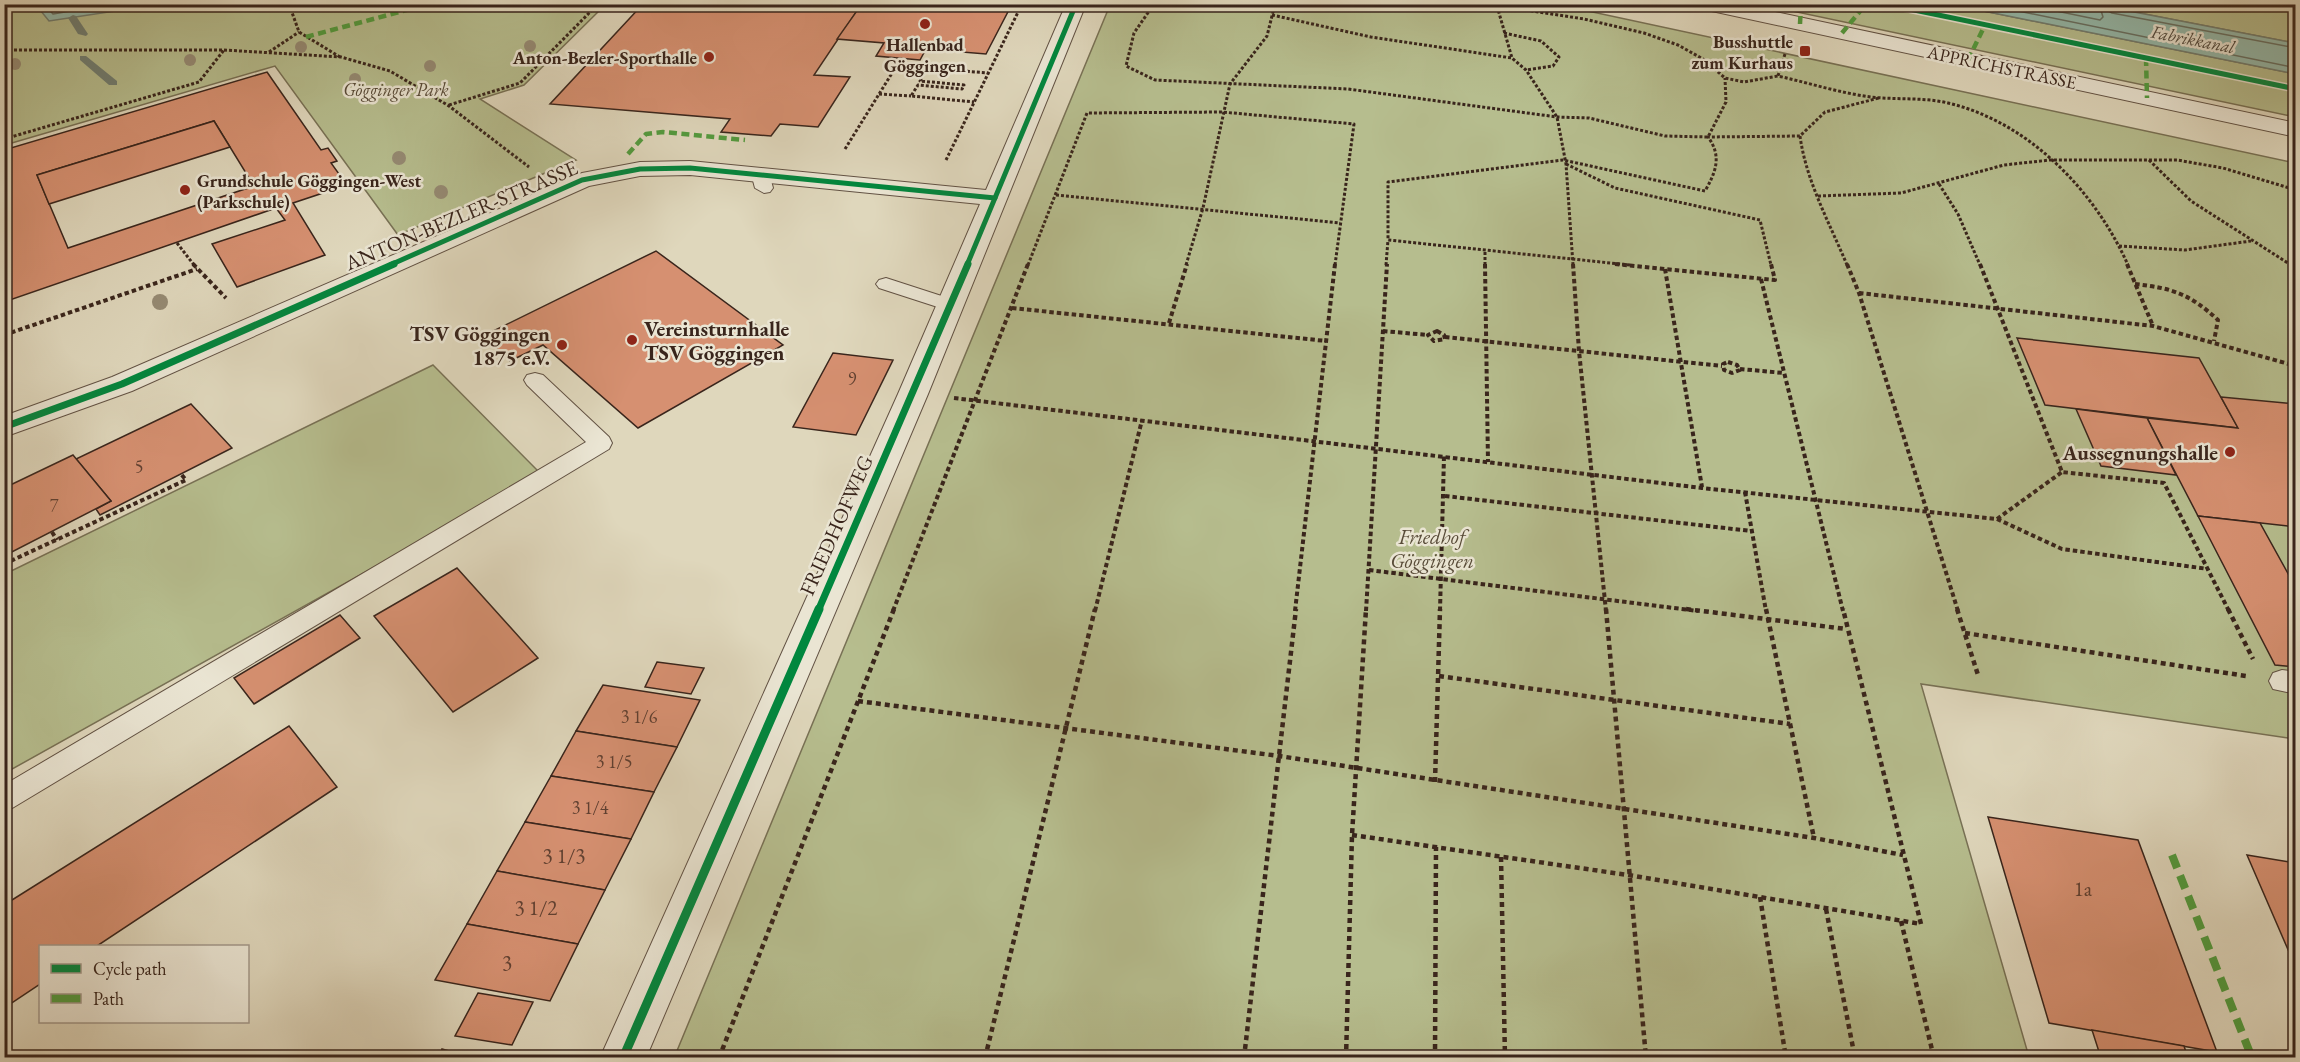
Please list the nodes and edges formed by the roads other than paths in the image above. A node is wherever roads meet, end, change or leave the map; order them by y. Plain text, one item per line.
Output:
1 (1076, 4) edge
2 (1707, 4) edge
3 (2295, 130) edge
4 (995, 198) junction
5 (885, 284) dead end
6 (950, 305) junction
7 (536, 380) dead end
8 (4, 427) edge
9 (4, 800) edge
10 (623, 1058) edge

1 - 4 street, FRIEDHOFWEG
2 - 3 street, APPRICHSTRASSE
4 - 6 street, FRIEDHOFWEG
4 - 8 street, ANTON-BEZLER-STRASSE
5 - 6 lane
6 - 10 street, FRIEDHOFWEG
7 - 9 lane

